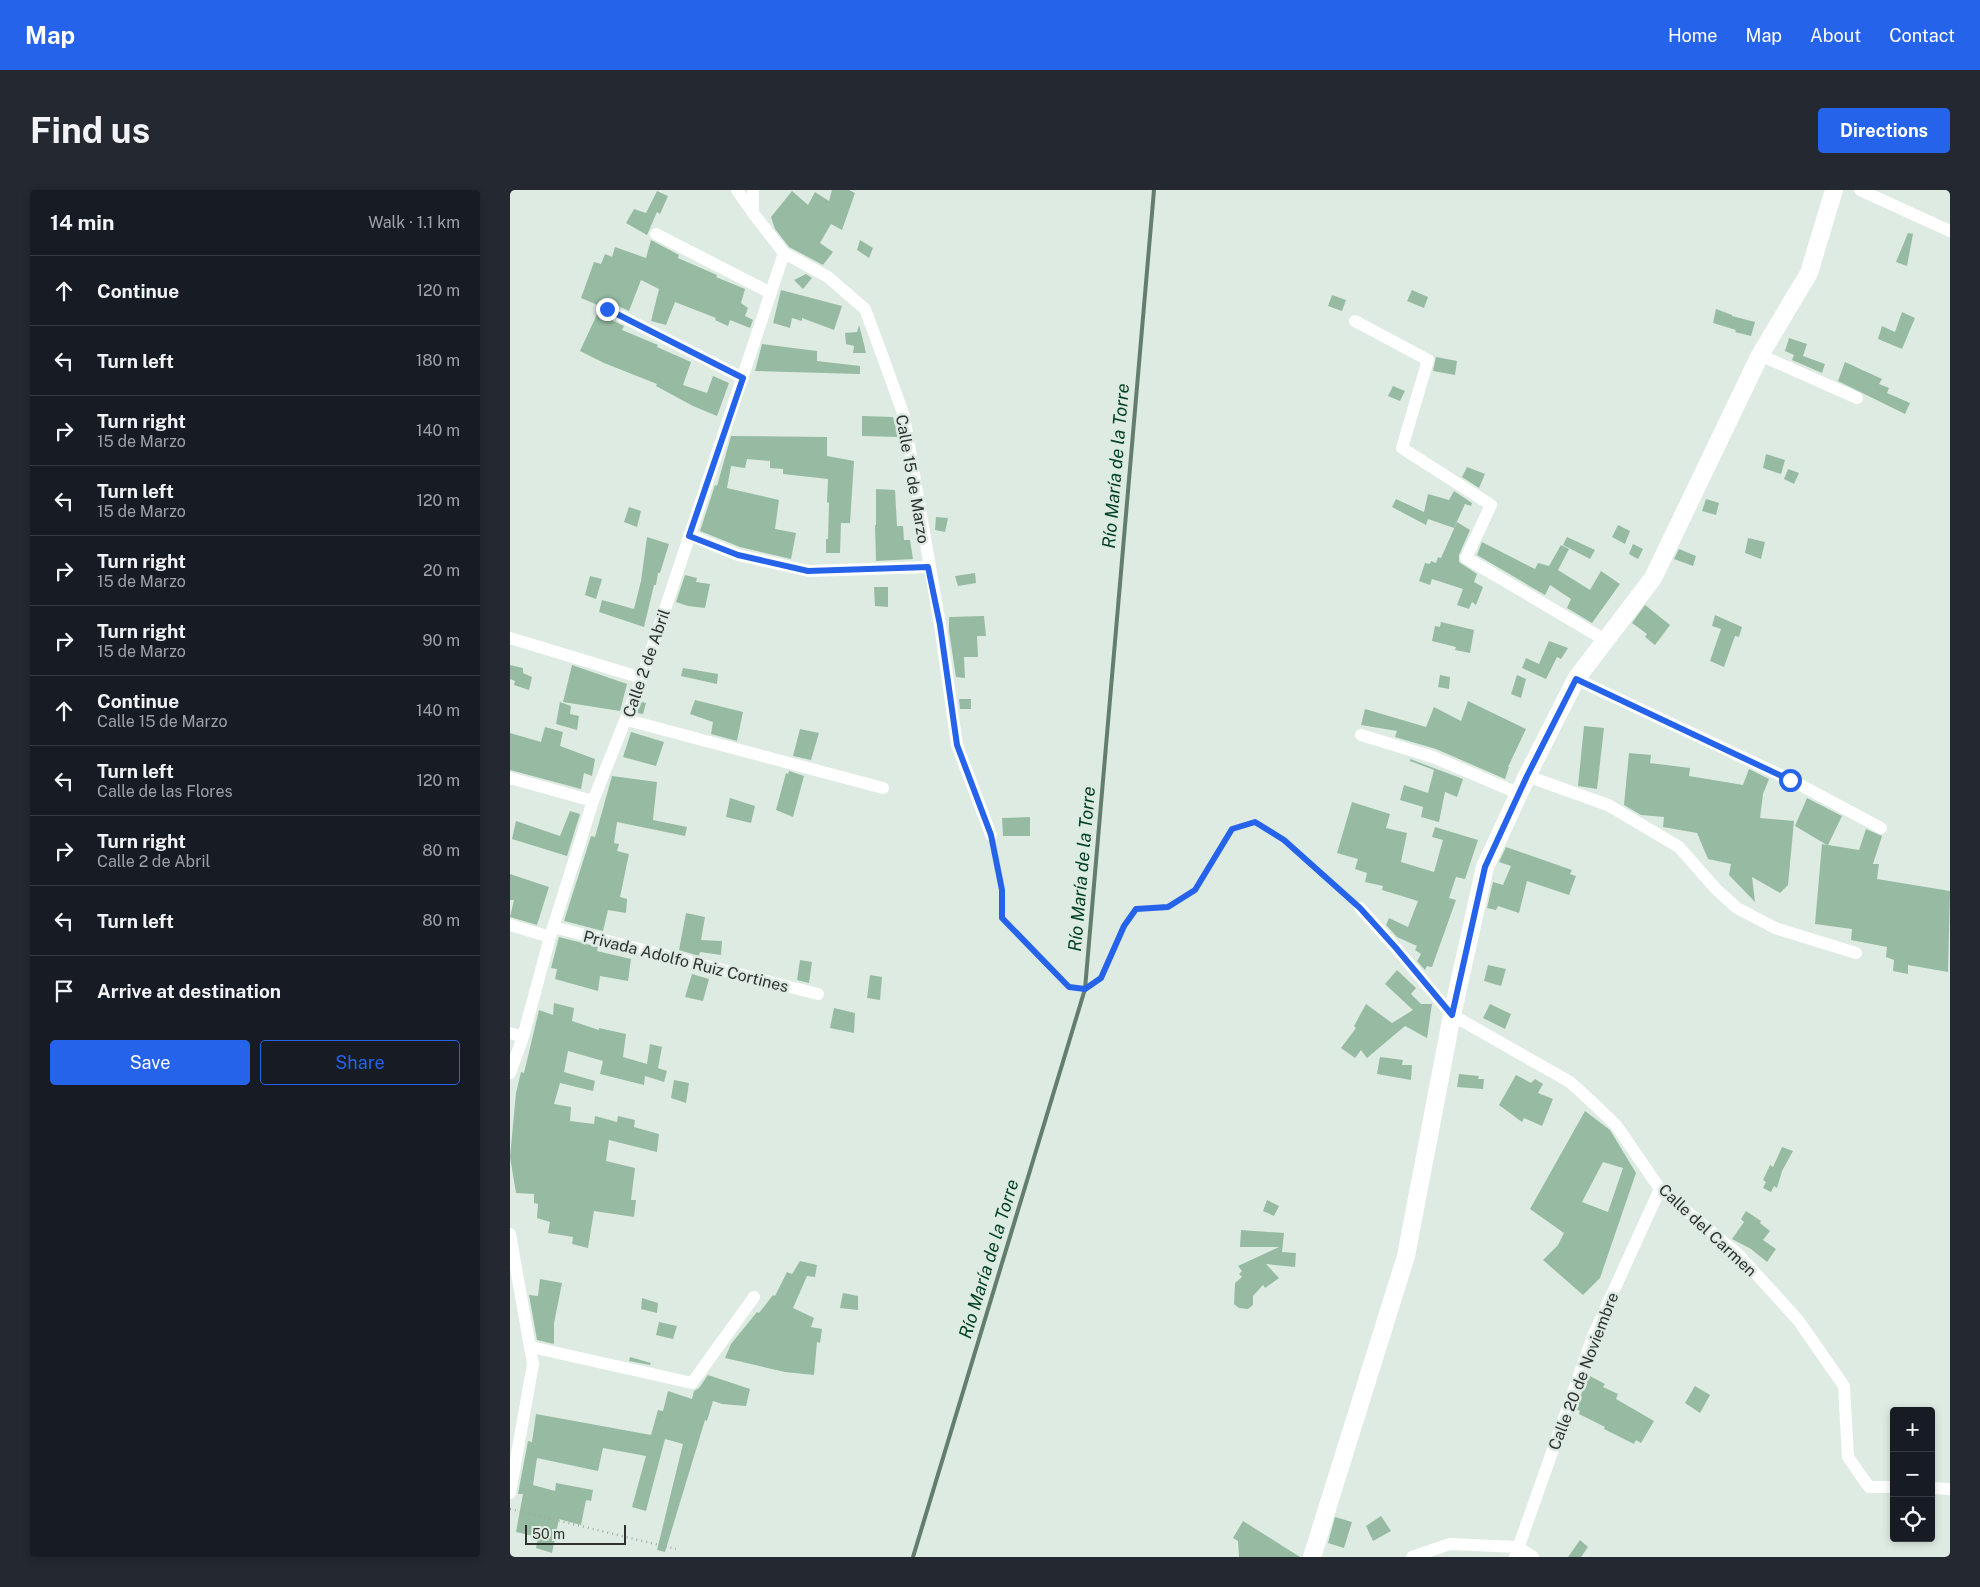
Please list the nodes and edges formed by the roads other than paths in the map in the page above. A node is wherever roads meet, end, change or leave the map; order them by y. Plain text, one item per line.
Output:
1 (737, 190) edge
2 (754, 190) edge
3 (1834, 190) edge
4 (1860, 190) edge
5 (753, 213) junction
6 (1950, 231) edge
7 (656, 234) dead end
8 (784, 253) junction
9 (769, 292) junction
10 (607, 309) dead end
11 (1355, 321) dead end
12 (1760, 355) junction
13 (743, 378) junction
14 (1857, 398) dead end
15 (689, 536) junction
16 (928, 567) junction
17 (510, 638) edge
18 (1605, 640) junction
19 (642, 678) junction
20 (1576, 679) junction
21 (627, 720) junction
22 (1361, 735) dead end
23 (1527, 776) junction
24 (510, 778) edge
25 (883, 788) dead end
26 (1520, 794) junction
27 (593, 801) junction
28 (1881, 828) dead end
29 (991, 835) road end
30 (1360, 908) road end
31 (510, 925) edge
32 (551, 932) junction
33 (1856, 953) dead end
34 (818, 994) dead end
35 (1452, 1015) junction
36 (510, 1033) edge
37 (523, 1036) junction
38 (510, 1073) edge
39 (1660, 1189) junction
40 (510, 1234) edge
41 (754, 1297) dead end
42 (531, 1347) junction
43 (514, 1446) edge
44 (1890, 1488) edge
45 (1935, 1488) edge
46 (1950, 1489) edge
47 (510, 1493) edge
48 (1516, 1552) edge
49 (1312, 1557) edge
50 (1412, 1557) edge
51 (1533, 1557) edge

1 - 5 street
2 - 5 street
3 - 12 main road
4 - 6 street
5 - 8 street
7 - 9 street
8 - 9 street, Calle 2 de Abril
8 - 16 street, Calle 15 de Marzo
9 - 13 street, Calle 2 de Abril
10 - 13 street
11 - 18 street
12 - 14 street
12 - 18 main road
13 - 15 street, Calle 2 de Abril
15 - 16 street
15 - 19 street, Calle 2 de Abril
16 - 29 street, Calle 15 de Marzo
17 - 19 street
18 - 20 main road
19 - 21 street, Calle 2 de Abril
20 - 23 main road
20 - 28 street
21 - 25 street
21 - 27 street, Calle 2 de Abril
22 - 26 street
23 - 26 main road
23 - 33 street
24 - 27 street
26 - 35 main road
27 - 32 street, Calle 2 de Abril
30 - 35 street
31 - 32 street, Privada Adolfo Ruiz Cortines
32 - 34 street, Privada Adolfo Ruiz Cortines
32 - 37 street, Calle 2 de Abril
35 - 39 street, Calle del Carmen
35 - 49 main road
36 - 37 street
37 - 38 street, Calle 2 de Abril
39 - 44 street, Calle del Carmen
39 - 48 street, Calle 20 de Noviembre
40 - 42 street
41 - 42 street
42 - 43 street
43 - 47 street
45 - 46 street
48 - 50 street
48 - 51 street

